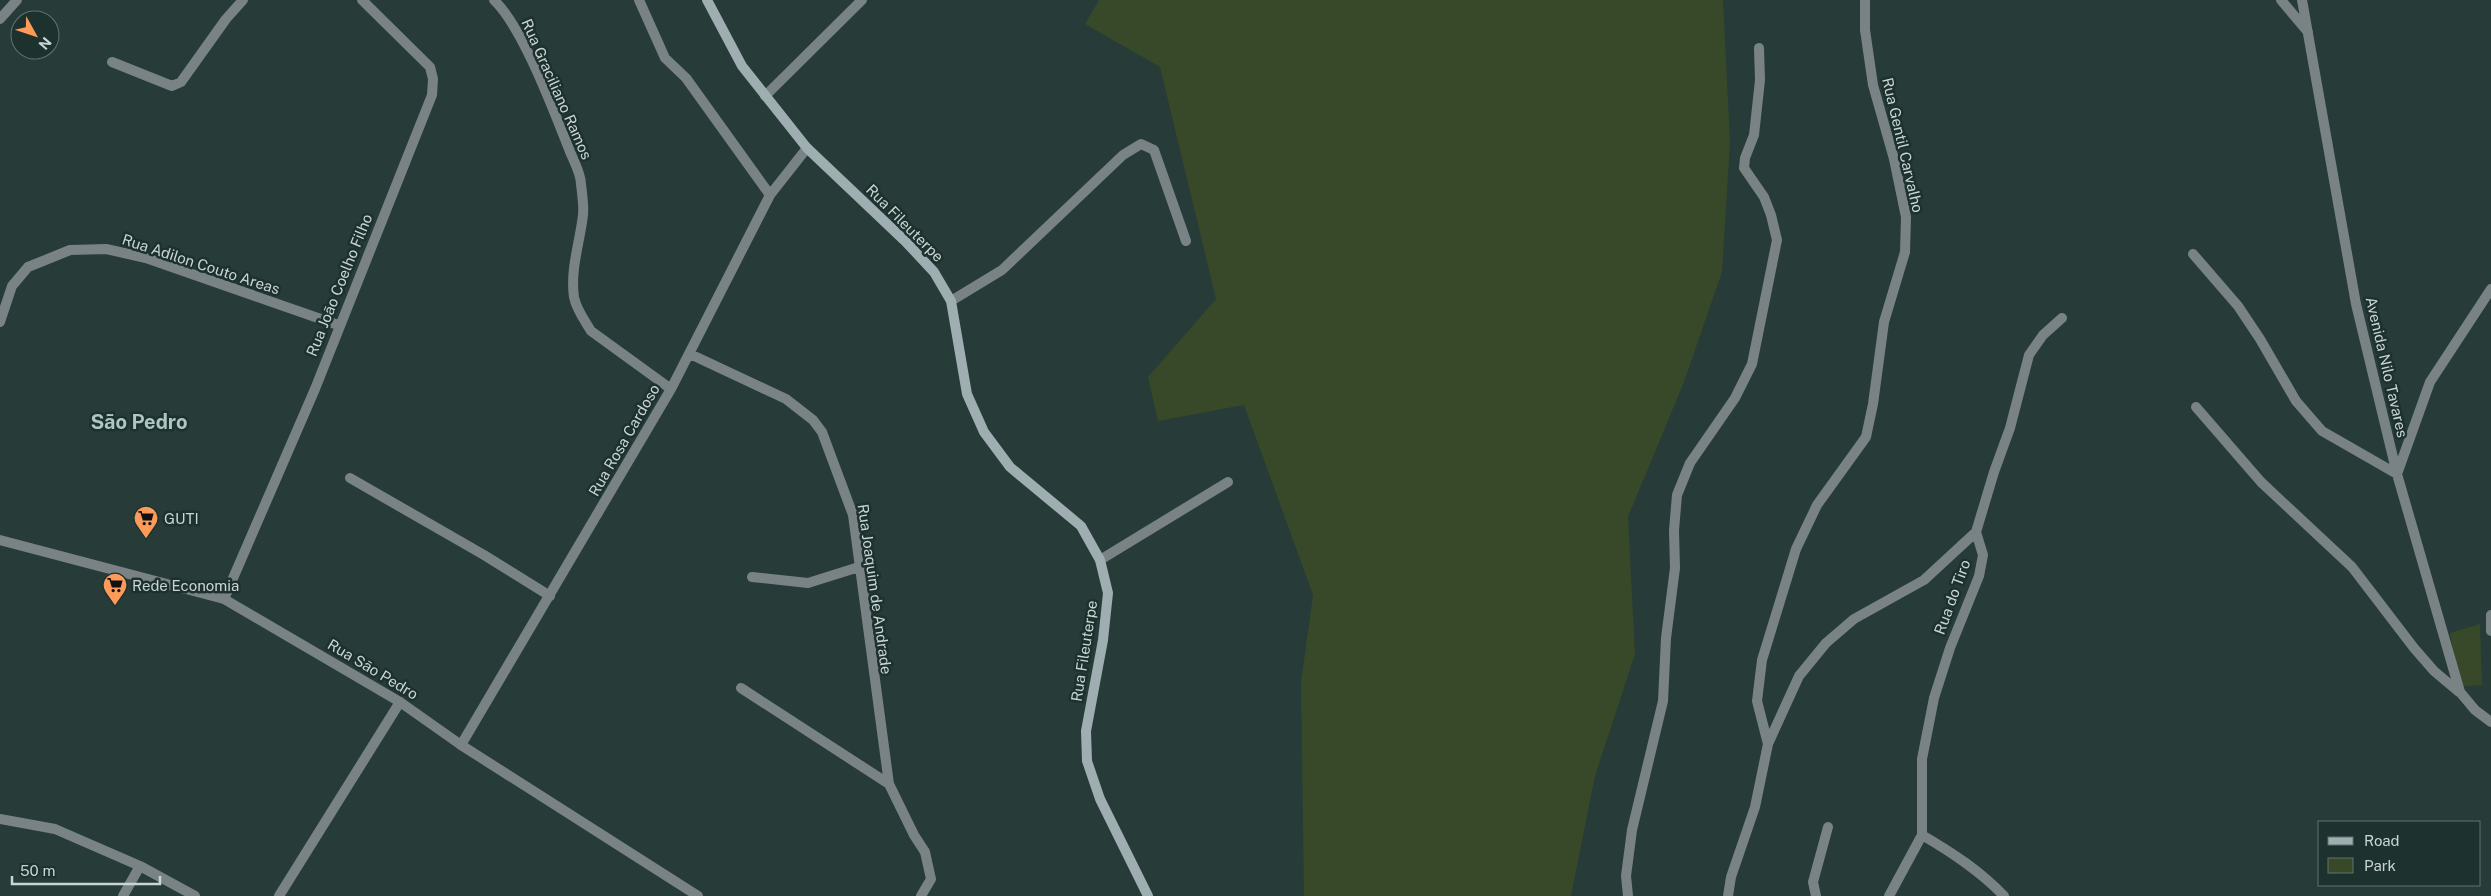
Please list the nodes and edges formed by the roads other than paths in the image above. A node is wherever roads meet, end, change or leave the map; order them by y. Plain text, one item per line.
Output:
1 (17, 0) edge
2 (244, 0) edge
3 (362, 0) edge
4 (494, 0) edge
5 (639, 0) edge
6 (706, 0) edge
7 (862, 0) edge
8 (1865, 0) edge
9 (2281, 0) edge
10 (2302, 0) edge
11 (0, 19) edge
12 (2309, 33) junction
13 (1759, 48) dead end
14 (112, 62) dead end
15 (765, 96) junction
16 (807, 148) junction
17 (770, 195) junction
18 (1186, 241) dead end
19 (2193, 254) dead end
20 (2491, 289) edge
21 (952, 301) junction
22 (2062, 318) dead end
23 (0, 322) edge
24 (338, 325) junction
25 (690, 354) junction
26 (671, 389) junction
27 (2196, 407) dead end
28 (2396, 474) junction
29 (350, 478) dead end
30 (1228, 482) dead end
31 (1976, 532) junction
32 (0, 540) edge
33 (1100, 560) junction
34 (859, 567) junction
35 (752, 577) dead end
36 (550, 596) junction
37 (224, 599) junction
38 (2491, 615) edge
39 (2491, 631) edge
40 (741, 688) dead end
41 (2460, 692) junction
42 (400, 702) junction
43 (2491, 722) edge
44 (461, 744) junction
45 (1768, 744) junction
46 (889, 784) junction
47 (0, 820) edge
48 (1828, 827) dead end
49 (1922, 835) junction
50 (140, 866) junction
51 (123, 896) edge
52 (195, 896) edge
53 (279, 896) edge
54 (698, 896) edge
55 (921, 896) edge
56 (1148, 896) edge
57 (1628, 896) edge
58 (1728, 896) edge
59 (1816, 896) edge
60 (1889, 896) edge
61 (2004, 896) edge

1 - 11 street
2 - 14 street
3 - 24 street, Rua João Coelho Filho
4 - 26 street, Rua Graciliano Ramos
5 - 17 street
6 - 15 main road, Rua Fileuterpe
7 - 15 street
8 - 45 street, Rua Gentil Carvalho
9 - 12 street
10 - 12 street, Avenida Nilo Tavares
12 - 28 street, Avenida Nilo Tavares
13 - 57 street
15 - 16 main road, Rua Fileuterpe
16 - 17 street, Rua Rosa Cardoso
16 - 21 main road, Rua Fileuterpe
17 - 25 street, Rua Rosa Cardoso
18 - 21 street
19 - 28 street
20 - 28 street
21 - 33 main road, Rua Fileuterpe
22 - 31 street
23 - 24 street, Rua Adilon Couto Areas
24 - 37 street, Rua João Coelho Filho
25 - 26 street, Rua Rosa Cardoso
25 - 34 street, Rua Joaquim de Andrade
26 - 36 street, Rua Rosa Cardoso
27 - 41 street
28 - 41 street, Avenida Nilo Tavares
29 - 36 street
30 - 33 street
31 - 45 street
31 - 49 street, Rua do Tiro
32 - 37 street, Rua São Pedro
33 - 56 main road, Rua Fileuterpe
34 - 35 street
34 - 46 street, Rua Joaquim de Andrade
36 - 44 street, Rua Rosa Cardoso
37 - 42 street, Rua São Pedro
38 - 39 street
40 - 46 street
41 - 43 street, Avenida Nilo Tavares
42 - 44 street, Rua São Pedro
42 - 53 street
44 - 54 street, Rua São Pedro
45 - 58 street
46 - 55 street, Rua Joaquim de Andrade
47 - 50 street
48 - 59 street
49 - 60 street, Rua do Tiro
49 - 61 street
50 - 51 street
50 - 52 street

